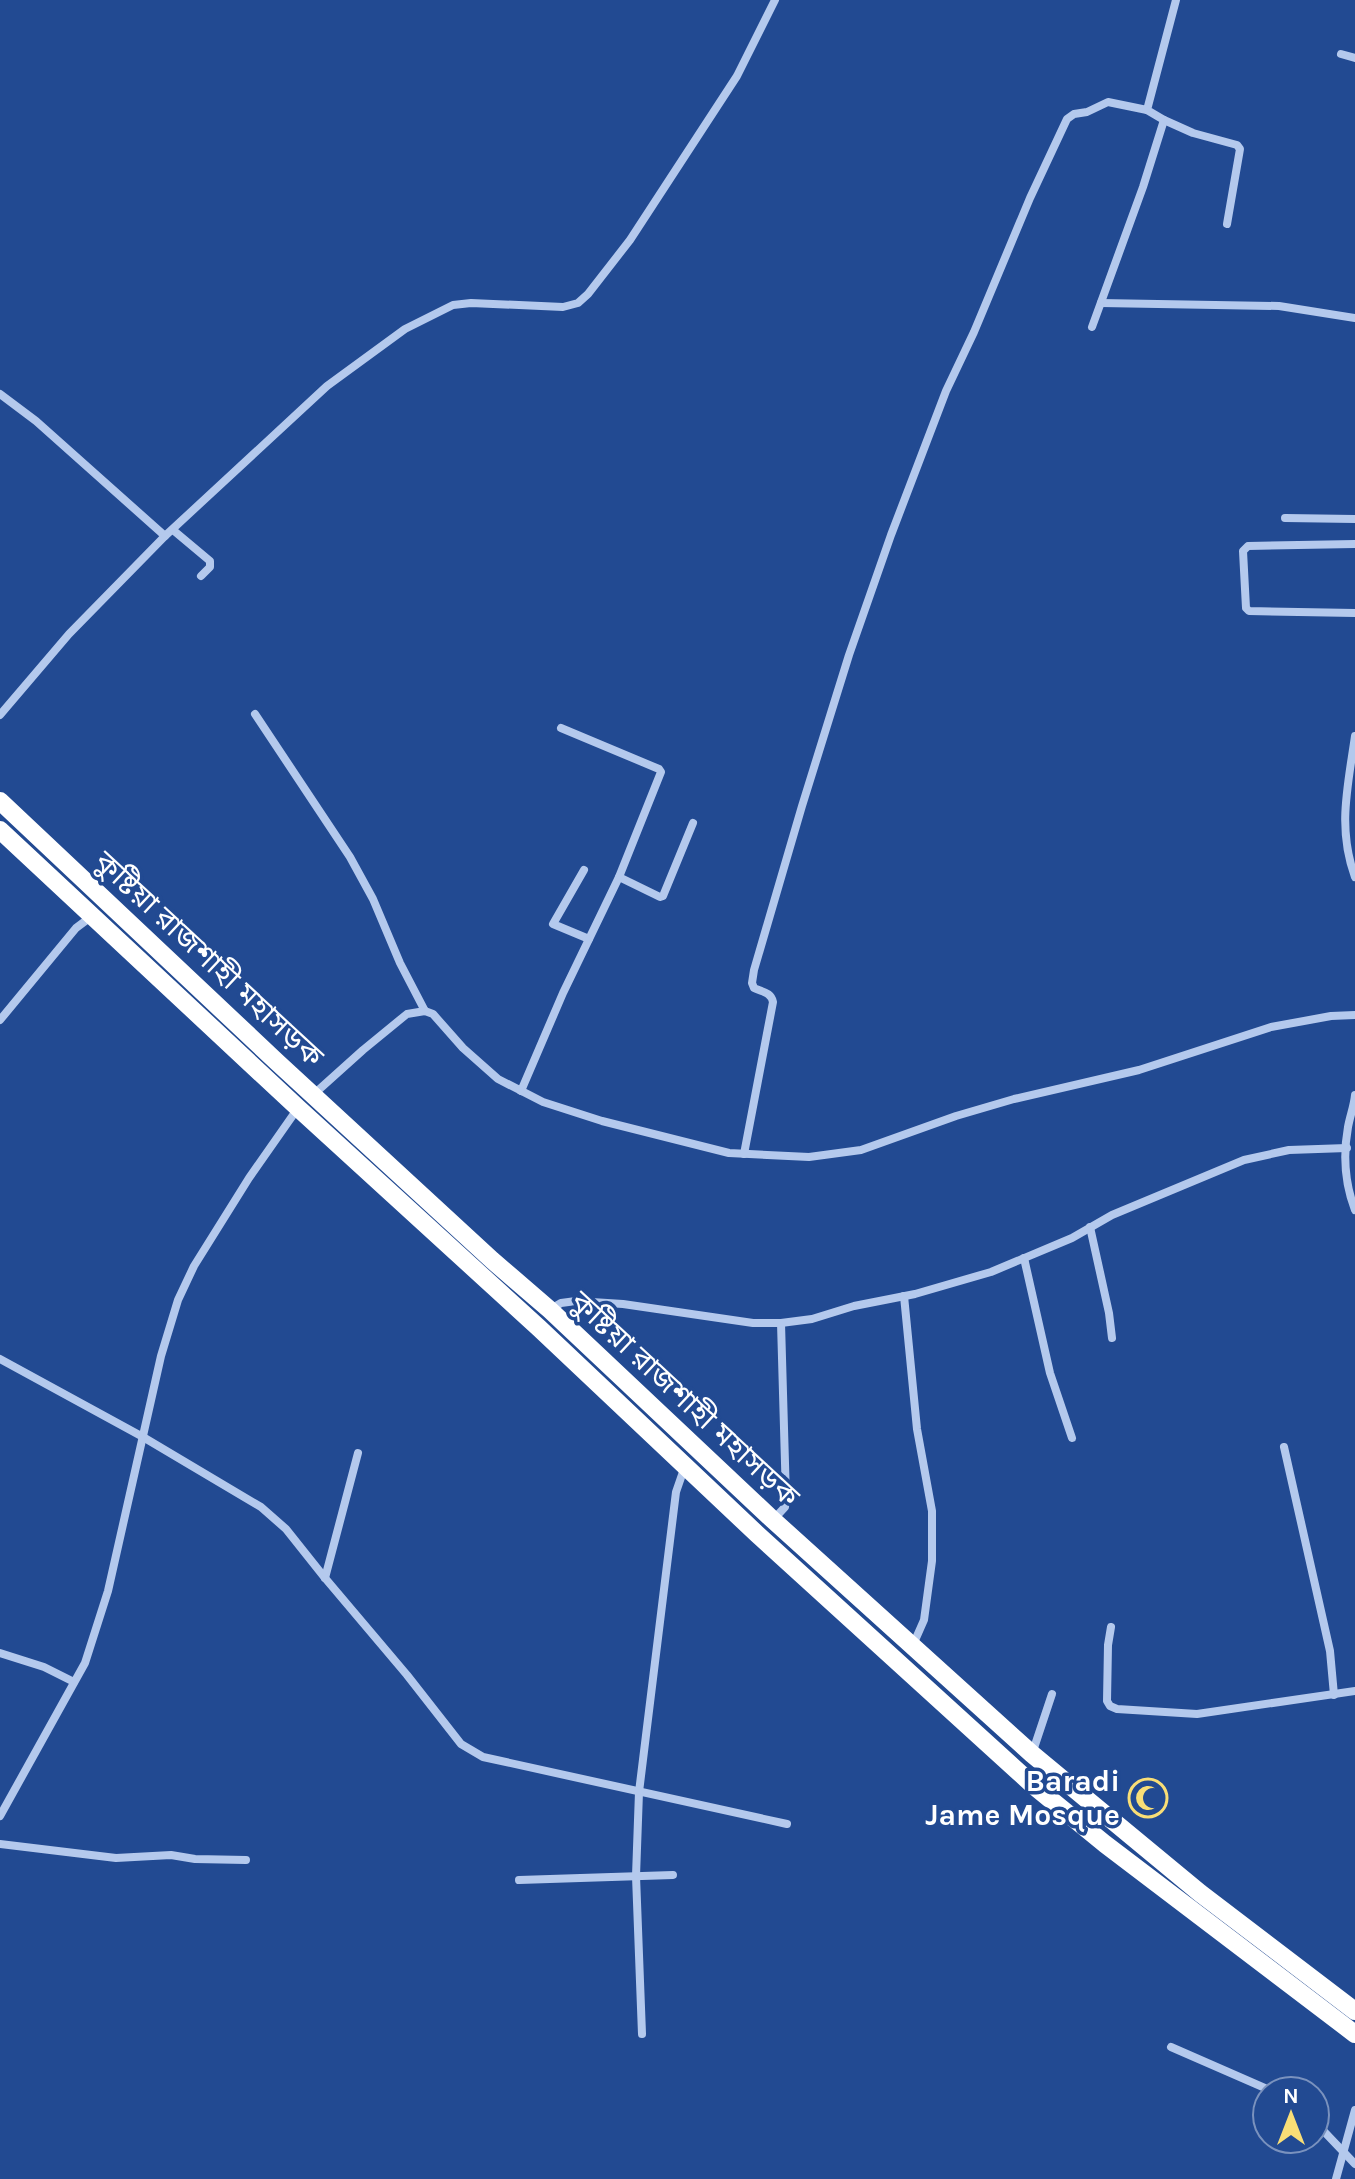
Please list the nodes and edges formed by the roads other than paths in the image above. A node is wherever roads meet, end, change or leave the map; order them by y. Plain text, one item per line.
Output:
1 (775, 0) edge
2 (1176, 0) edge
3 (1341, 54) dead end
4 (1355, 58) edge
5 (1147, 110) junction
6 (1164, 120) junction
7 (1227, 224) dead end
8 (1101, 303) junction
9 (1355, 318) edge
10 (1092, 327) dead end
11 (0, 394) edge
12 (1285, 518) dead end
13 (1355, 519) edge
14 (169, 533) junction
15 (1355, 544) edge
16 (201, 576) dead end
17 (1355, 613) edge
18 (255, 714) dead end
19 (0, 715) edge
20 (561, 728) dead end
21 (1355, 736) edge
22 (0, 801) edge
23 (693, 823) dead end
24 (0, 830) edge
25 (584, 870) dead end
26 (619, 877) junction
27 (1355, 877) edge
28 (93, 915) junction
29 (589, 939) junction
30 (425, 1011) junction
31 (1355, 1015) edge
32 (0, 1020) edge
33 (270, 1069) junction
34 (521, 1091) junction
35 (313, 1095) junction
36 (1355, 1095) edge
37 (298, 1108) junction
38 (1347, 1148) junction
39 (744, 1154) junction
40 (1355, 1210) edge
41 (1090, 1227) junction
42 (1024, 1258) junction
43 (904, 1296) junction
44 (550, 1310) junction
45 (781, 1323) junction
46 (1112, 1338) dead end
47 (0, 1359) edge
48 (143, 1437) junction
49 (1072, 1438) dead end
50 (1284, 1447) dead end
51 (358, 1453) dead end
52 (686, 1466) junction
53 (737, 1486) junction
54 (722, 1501) junction
55 (773, 1520) junction
56 (325, 1578) junction
57 (1111, 1627) dead end
58 (913, 1646) junction
59 (0, 1653) edge
60 (74, 1682) junction
61 (1355, 1691) edge
62 (1052, 1694) dead end
63 (1334, 1695) junction
64 (1032, 1754) junction
65 (1052, 1771) junction
66 (1034, 1786) junction
67 (639, 1792) junction
68 (0, 1816) edge
69 (787, 1824) dead end
70 (0, 1844) edge
71 (246, 1860) dead end
72 (673, 1875) dead end
73 (636, 1876) junction
74 (519, 1880) dead end
75 (1330, 2003) junction
76 (1355, 2011) edge
77 (642, 2034) dead end
78 (1355, 2034) edge
79 (1171, 2047) dead end
80 (1251, 2082) edge
81 (1355, 2110) edge
82 (1331, 2138) edge
83 (1344, 2151) junction
84 (1355, 2164) edge
85 (1336, 2179) edge

1 - 14 street
2 - 5 street
3 - 4 street
5 - 6 street
5 - 39 street
6 - 7 street
6 - 8 street
8 - 9 street
8 - 10 street
11 - 14 street
12 - 13 street
14 - 16 street
14 - 19 street
15 - 17 street
18 - 30 street
20 - 26 street
21 - 27 street
22 - 33 highway, কুষ্টিয়া রাজশাহী মহাসড়ক
23 - 26 street
24 - 28 highway, কুষ্টিয়া রাজশাহী মহাসড়ক
25 - 29 street
26 - 29 street
28 - 32 street
28 - 33 highway, কুষ্টিয়া রাজশাহী মহাসড়ক
29 - 34 street
30 - 34 street
30 - 35 street
31 - 39 street
33 - 35 highway, কুষ্টিয়া রাজশাহী মহাসড়ক
33 - 37 highway, কুষ্টিয়া রাজশাহী মহাসড়ক
34 - 39 street
35 - 44 highway, কুষ্টিয়া রাজশাহী মহাসড়ক
36 - 38 street
37 - 48 street
37 - 52 highway, কুষ্টিয়া রাজশাহী মহাসড়ক
38 - 40 street
38 - 41 street
41 - 42 street
41 - 46 street
42 - 43 street
42 - 49 street
43 - 45 street
43 - 58 street
44 - 45 street
44 - 53 highway, কুষ্টিয়া রাজশাহী মহাসড়ক
45 - 55 street
47 - 48 street
48 - 56 street
48 - 60 street
50 - 63 street
51 - 56 street
52 - 54 highway, কুষ্টিয়া রাজশাহী মহাসড়ক
52 - 67 street
53 - 54 highway
53 - 55 highway, কুষ্টিয়া রাজশাহী মহাসড়ক
54 - 66 highway, কুষ্টিয়া রাজশাহী মহাসড়ক
55 - 58 highway, কুষ্টিয়া রাজশাহী মহাসড়ক
56 - 67 street
57 - 63 street
58 - 64 highway, কুষ্টিয়া রাজশাহী মহাসড়ক
59 - 60 street
60 - 68 street
61 - 63 street
62 - 64 street
64 - 65 highway, কুষ্টিয়া রাজশাহী মহাসড়ক
65 - 66 highway
65 - 75 highway, কুষ্টিয়া রাজশাহী মহাসড়ক
66 - 75 highway, কুষ্টিয়া রাজশাহী মহাসড়ক
67 - 69 street
67 - 73 street
70 - 71 street
72 - 73 street
73 - 74 street
73 - 77 street
75 - 76 highway, কুষ্টিয়া রাজশাহী মহাসড়ক
75 - 78 highway, কুষ্টিয়া রাজশাহী মহাসড়ক
79 - 80 street
81 - 83 street
82 - 83 street
83 - 84 street
83 - 85 street

